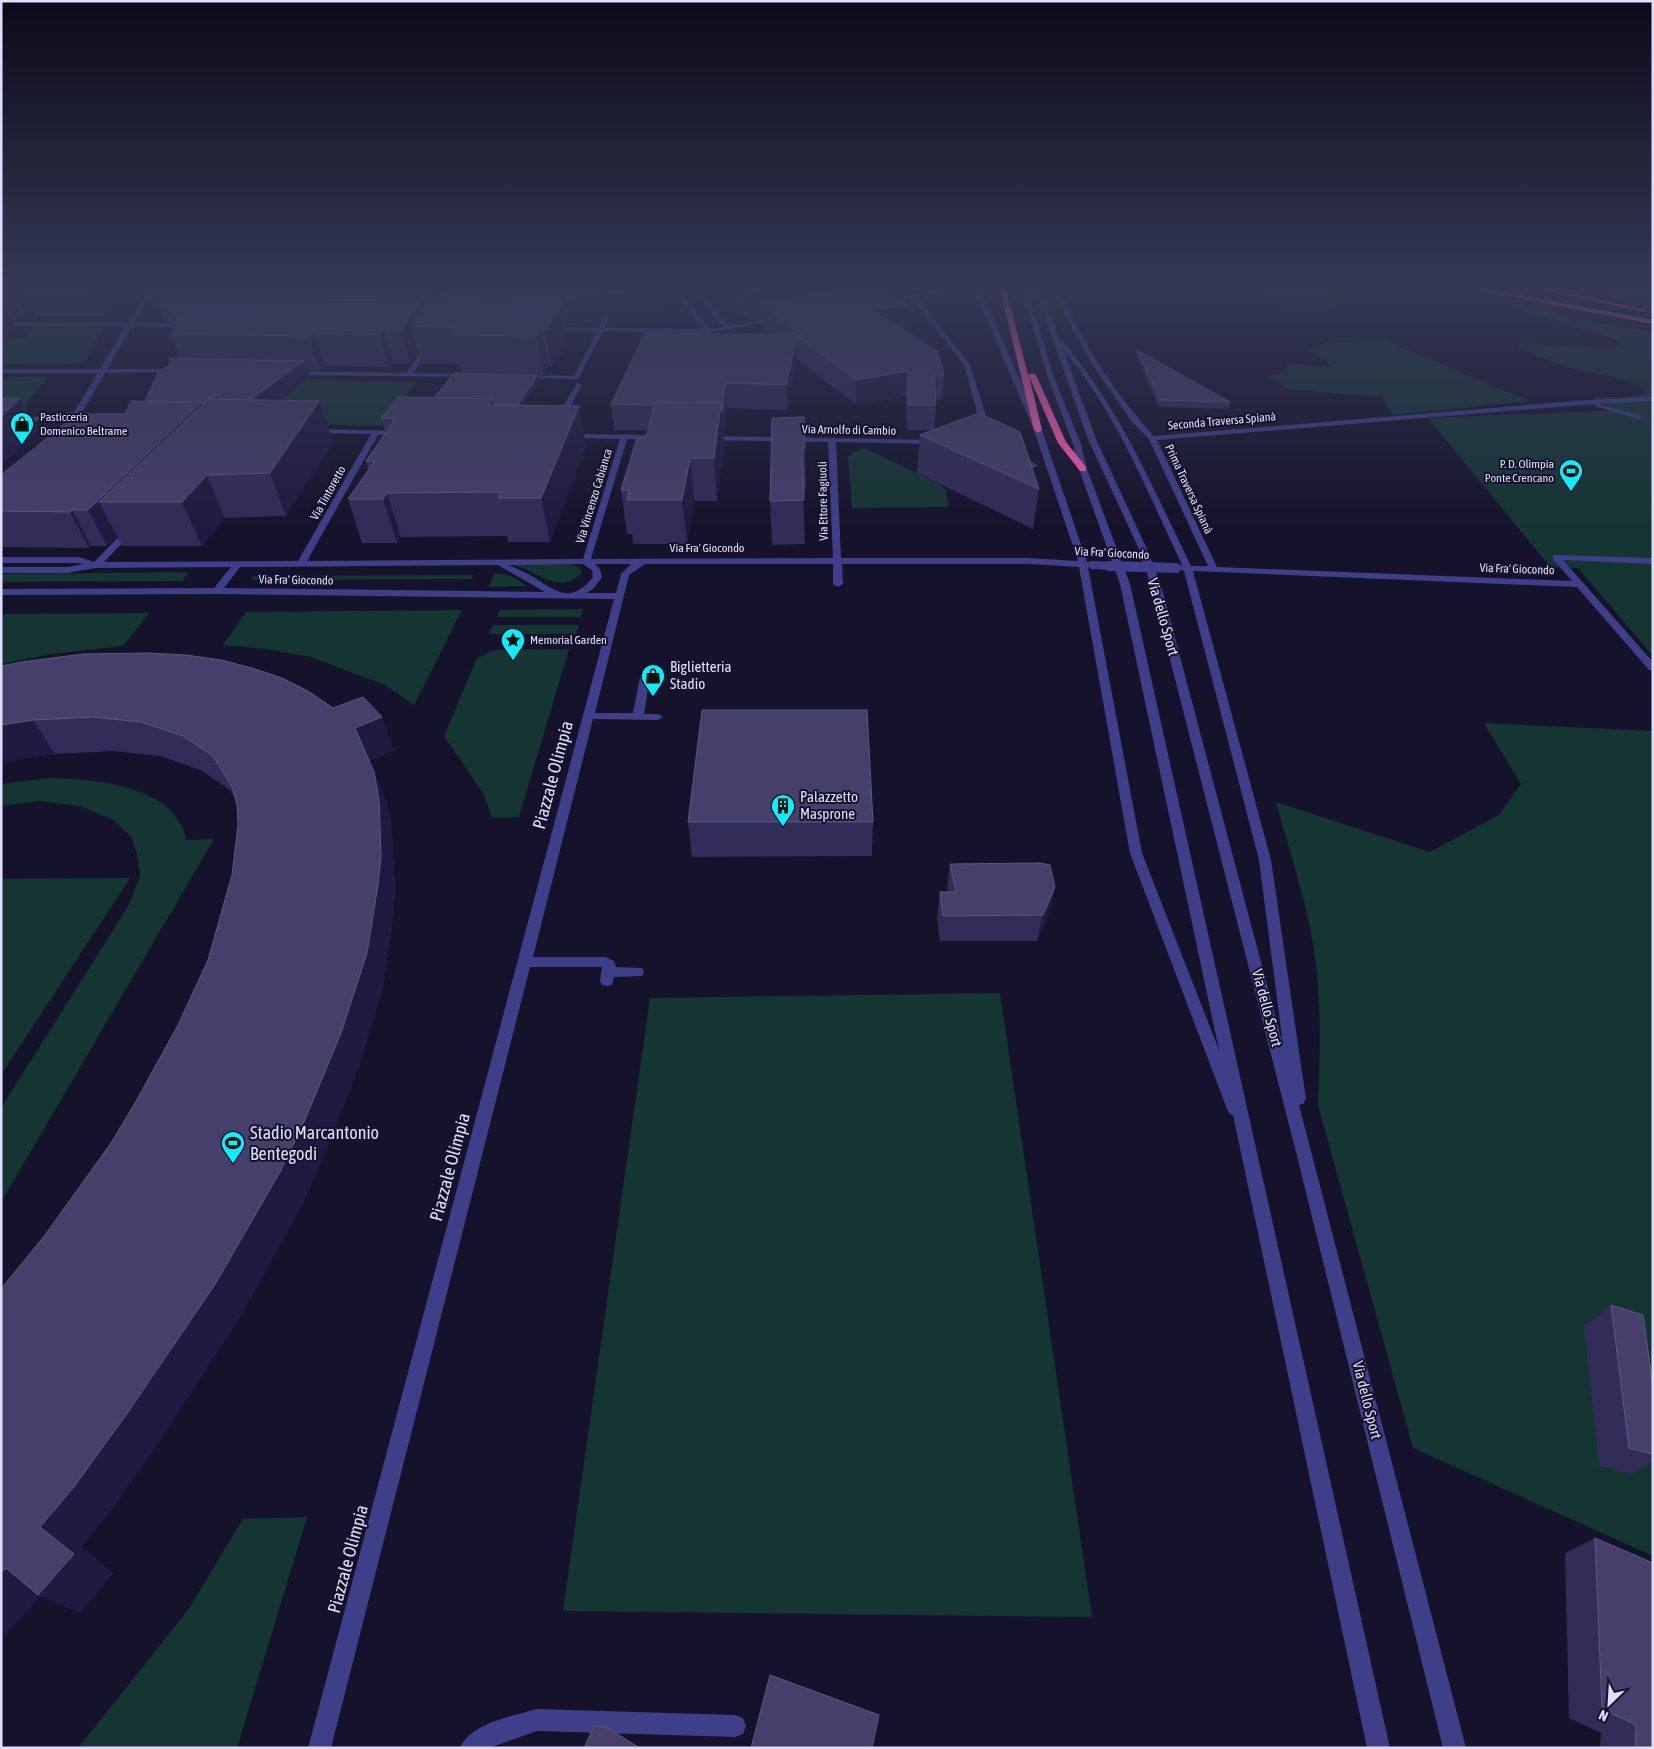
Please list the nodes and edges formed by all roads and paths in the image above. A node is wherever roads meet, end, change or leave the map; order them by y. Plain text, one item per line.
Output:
1 (106, 367) edge
2 (414, 367) edge
3 (584, 367) edge
4 (967, 367) edge
5 (1010, 367) edge
6 (1024, 367) edge
7 (1029, 367) edge
8 (1048, 367) edge
9 (1066, 367) edge
10 (1081, 367) edge
11 (1097, 367) edge
12 (104, 370) junction
13 (1, 371) edge
14 (187, 371) edge
15 (283, 372) edge
16 (409, 374) junction
17 (478, 376) edge
18 (517, 377) edge
19 (577, 381) junction
20 (1653, 399) edge
21 (1588, 402) junction
22 (78, 414) junction
23 (1638, 417) dead end
24 (1, 423) edge
25 (985, 426) edge
26 (554, 429) edge
27 (70, 430) edge
28 (1038, 430) junction
29 (306, 431) edge
30 (375, 433) junction
31 (414, 433) edge
32 (560, 436) edge
33 (624, 437) junction
34 (671, 438) edge
35 (700, 438) edge
36 (1152, 438) junction
37 (832, 441) junction
38 (944, 442) edge
39 (1010, 450) edge
40 (1034, 466) dead end
41 (1083, 469) junction
42 (140, 520) edge
43 (1, 560) edge
44 (643, 561) junction
45 (835, 561) junction
46 (1653, 561) edge
47 (586, 562) junction
48 (498, 563) junction
49 (301, 564) junction
50 (96, 565) junction
51 (237, 565) junction
52 (1087, 565) junction
53 (1188, 569) junction
54 (1, 570) edge
55 (1214, 570) junction
56 (838, 584) dead end
57 (1580, 584) junction
58 (217, 591) junction
59 (1, 592) edge
60 (556, 595) junction
61 (573, 596) junction
62 (618, 596) junction
63 (1653, 668) edge
64 (645, 677) dead end
65 (589, 716) junction
66 (638, 716) junction
67 (658, 717) dead end
68 (525, 962) junction
69 (637, 972) dead end
70 (1250, 1149) junction
71 (1305, 1156) junction
72 (735, 1726) dead end
73 (319, 1748) edge
74 (471, 1748) edge
75 (1379, 1748) edge
76 (1455, 1748) edge

1 - 12 street
2 - 16 street
3 - 19 street
4 - 25 street
5 - 28 street
6 - 28 highway
7 - 41 highway
8 - 41 street, Via dello Sport
9 - 71 street, Via dello Sport
10 - 53 street
11 - 36 street, Prima Traversa Spianà
12 - 13 street
12 - 14 street
12 - 22 street
15 - 16 street
16 - 17 street
18 - 19 street
19 - 26 street
20 - 21 street, Seconda Traversa Spianà
21 - 23 street
21 - 36 street, Seconda Traversa Spianà
22 - 24 street
22 - 27 street
28 - 52 street
29 - 30 street
30 - 31 street
30 - 49 street, Via Tintoretto
32 - 33 street
33 - 34 street
33 - 47 street, Via Vincenzo Cabianca
35 - 37 street, Via Arnolfo di Cambio
36 - 55 street, Prima Traversa Spianà
37 - 38 street, Via Arnolfo di Cambio
37 - 45 street, Via Ettore Fagiuoli
39 - 40 street
41 - 70 street, Via dello Sport
42 - 50 street
43 - 50 street, Via Fra' Giocondo
44 - 45 street, Via Fra' Giocondo
44 - 47 street, Via Fra' Giocondo
44 - 62 street
45 - 52 street, Via Fra' Giocondo
45 - 56 street, Via Ettore Fagiuoli
46 - 57 street, Via Fra' Giocondo
47 - 48 street, Via Fra' Giocondo
47 - 61 street
48 - 49 street, Via Fra' Giocondo
48 - 60 street, Via Fra' Giocondo
49 - 51 street, Via Fra' Giocondo
50 - 51 street, Via Fra' Giocondo
50 - 54 street, Via Fra' Giocondo
51 - 58 street
52 - 53 street, Via Fra' Giocondo, bridge
52 - 70 street
53 - 55 street, Via Fra' Giocondo
53 - 71 street
55 - 57 street, Via Fra' Giocondo
57 - 63 street, Via Fra' Giocondo
58 - 59 street, Via Fra' Giocondo
58 - 60 street, Via Fra' Giocondo
60 - 61 street, Via Fra' Giocondo
61 - 62 street, Via Fra' Giocondo
62 - 65 street, Piazzale Olimpia
64 - 66 street
65 - 66 street
65 - 68 street, Piazzale Olimpia
66 - 67 street
68 - 69 street
68 - 73 street, Piazzale Olimpia
70 - 75 street, Via dello Sport
71 - 76 street, Via dello Sport
72 - 74 street

